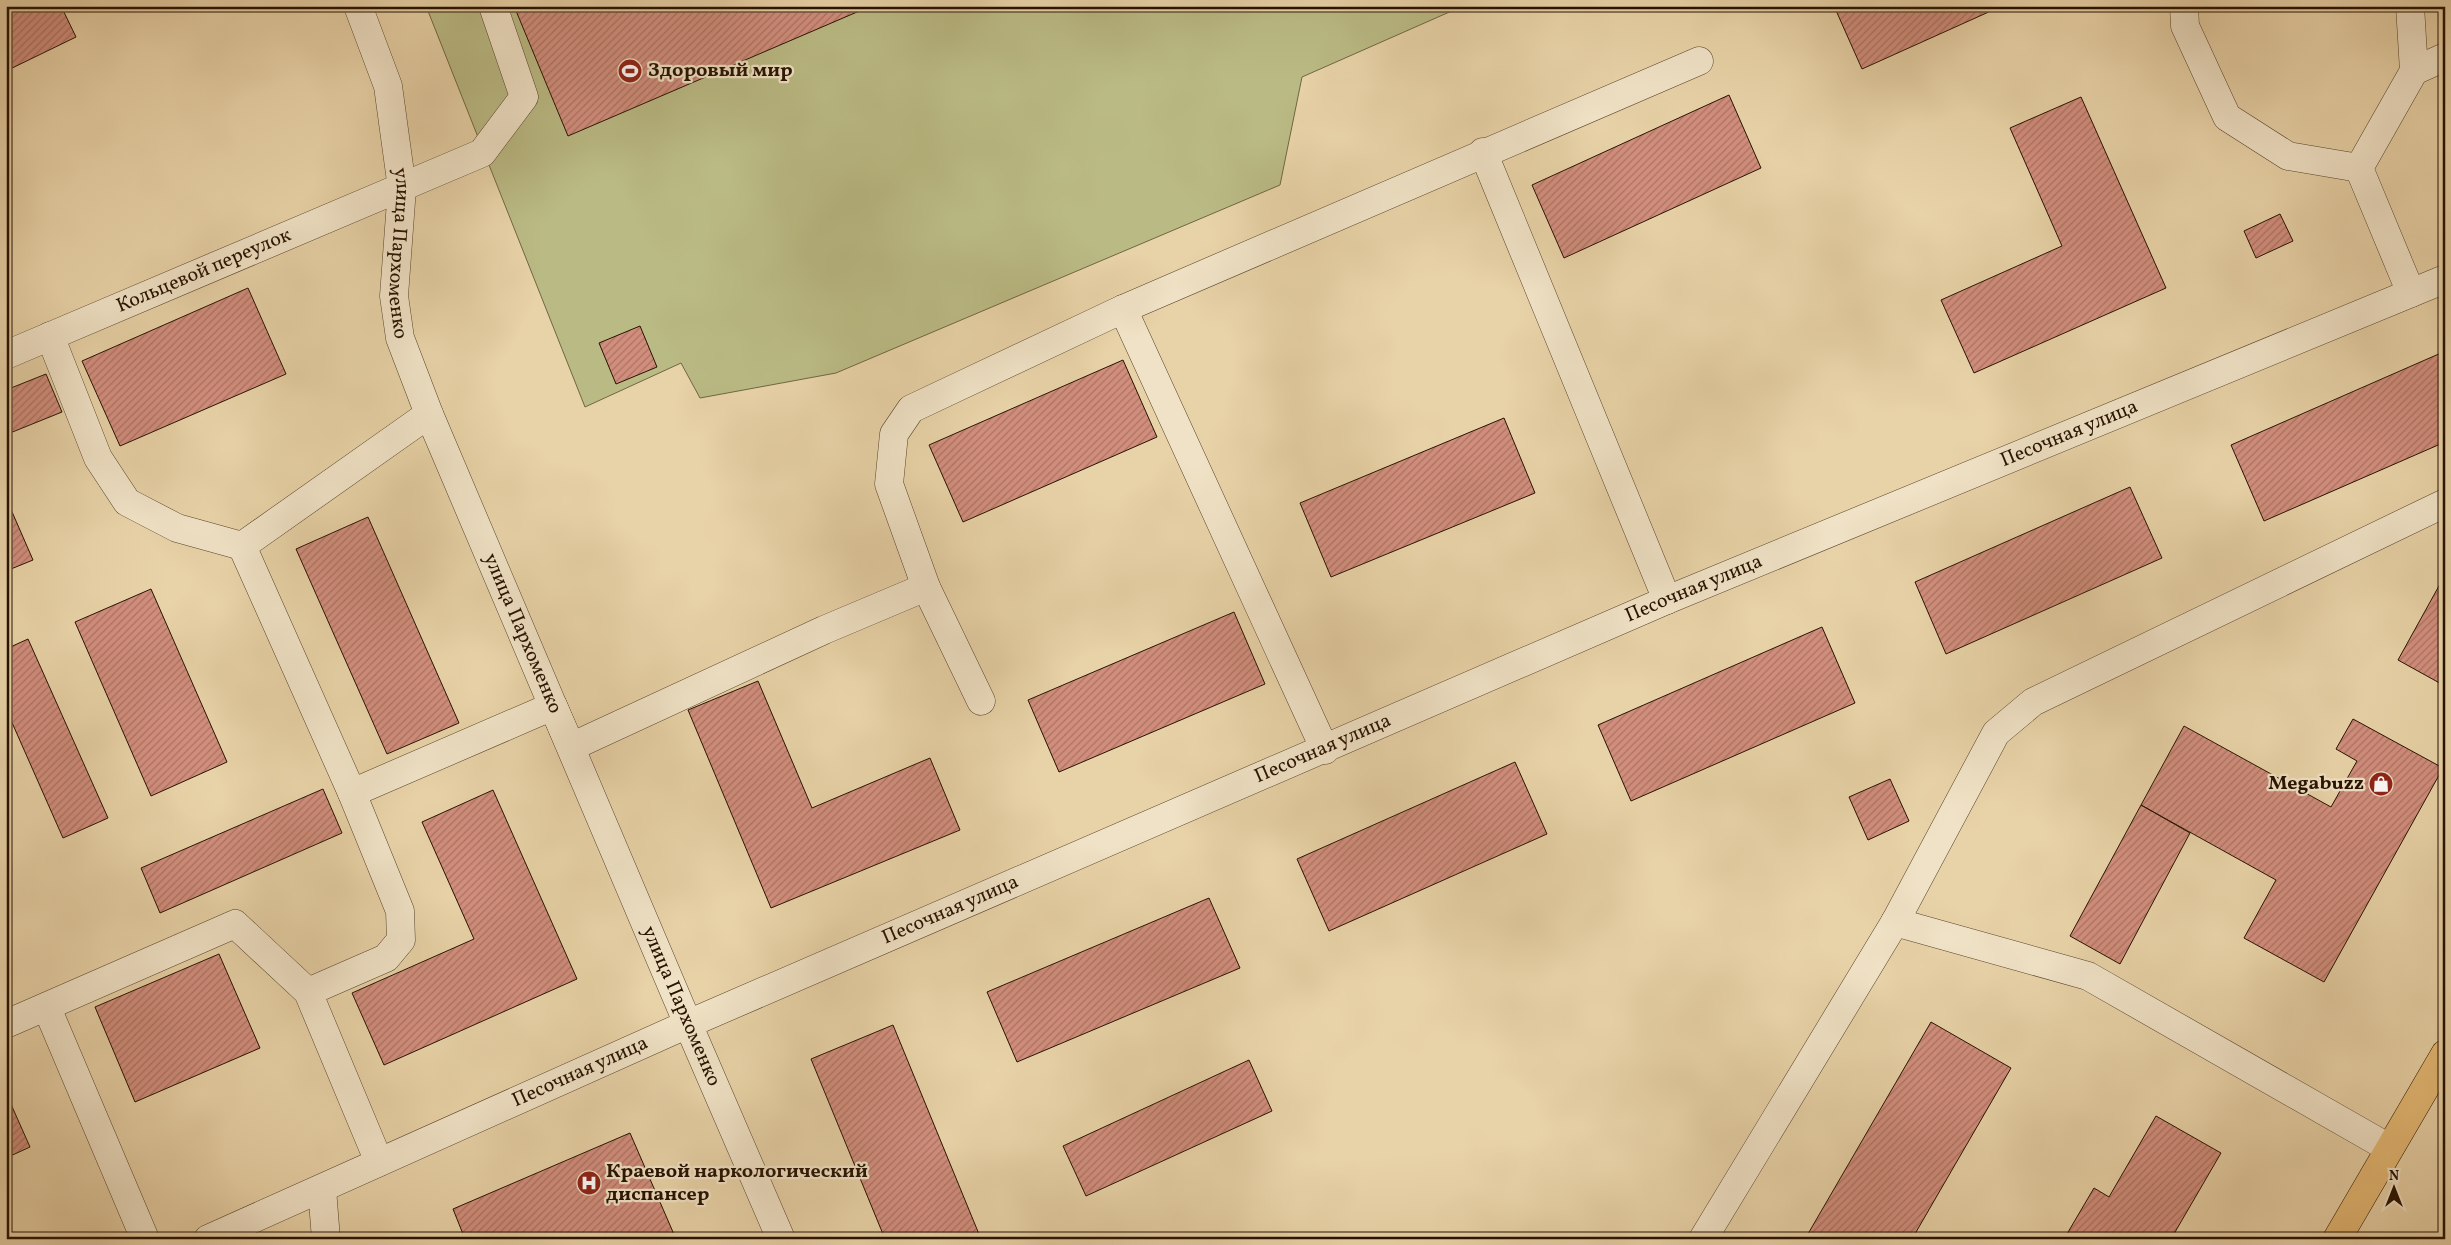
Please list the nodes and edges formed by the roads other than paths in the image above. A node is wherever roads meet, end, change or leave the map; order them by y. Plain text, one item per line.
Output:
1 (358, 6) edge
2 (493, 6) edge
3 (2184, 6) edge
4 (2410, 6) edge
5 (2445, 57) edge
6 (1699, 61) dead end
7 (2414, 71) junction
8 (1483, 152) junction
9 (2359, 168) junction
10 (402, 188) junction
11 (2445, 279) edge
12 (2411, 293) junction
13 (1123, 309) junction
14 (50, 336) junction
15 (6, 355) edge
16 (429, 414) junction
17 (2445, 503) edge
18 (242, 546) junction
19 (926, 587) junction
20 (1667, 600) junction
21 (980, 701) dead end
22 (553, 706) junction
23 (572, 747) junction
24 (1325, 750) junction
25 (352, 793) junction
26 (1895, 922) junction
27 (308, 992) junction
28 (47, 1008) junction
29 (6, 1024) edge
30 (688, 1024) junction
31 (2445, 1054) edge
32 (2437, 1085) edge
33 (2389, 1148) junction
34 (379, 1162) junction
35 (322, 1189) junction
36 (145, 1239) edge
37 (208, 1239) edge
38 (326, 1239) edge
39 (782, 1239) edge
40 (1703, 1239) edge
41 (2337, 1239) edge

1 - 10 street, улица Пархоменко
2 - 10 street, Кольцевой переулок
3 - 9 street
4 - 7 street
5 - 7 street
6 - 8 street
7 - 9 street
8 - 13 street
8 - 20 street
9 - 12 street
10 - 14 street, Кольцевой переулок
10 - 16 street, улица Пархоменко
11 - 12 street, Песочная улица
12 - 20 street, Песочная улица
13 - 19 street
13 - 24 street
14 - 15 street, Кольцевой переулок
14 - 18 street
16 - 18 street
16 - 22 street, улица Пархоменко
17 - 26 street
18 - 25 street
19 - 21 street
19 - 23 street
20 - 24 street, Песочная улица
22 - 23 street, улица Пархоменко
22 - 25 street
23 - 30 street, улица Пархоменко
24 - 30 street, Песочная улица
25 - 27 street
26 - 33 street
26 - 40 street
27 - 28 street
27 - 34 street
28 - 29 street
28 - 36 street
30 - 34 street, Песочная улица
30 - 39 street, улица Пархоменко
31 - 32 main road
32 - 33 main road
33 - 41 main road
34 - 35 street, Песочная улица
35 - 37 street, Песочная улица
35 - 38 street

